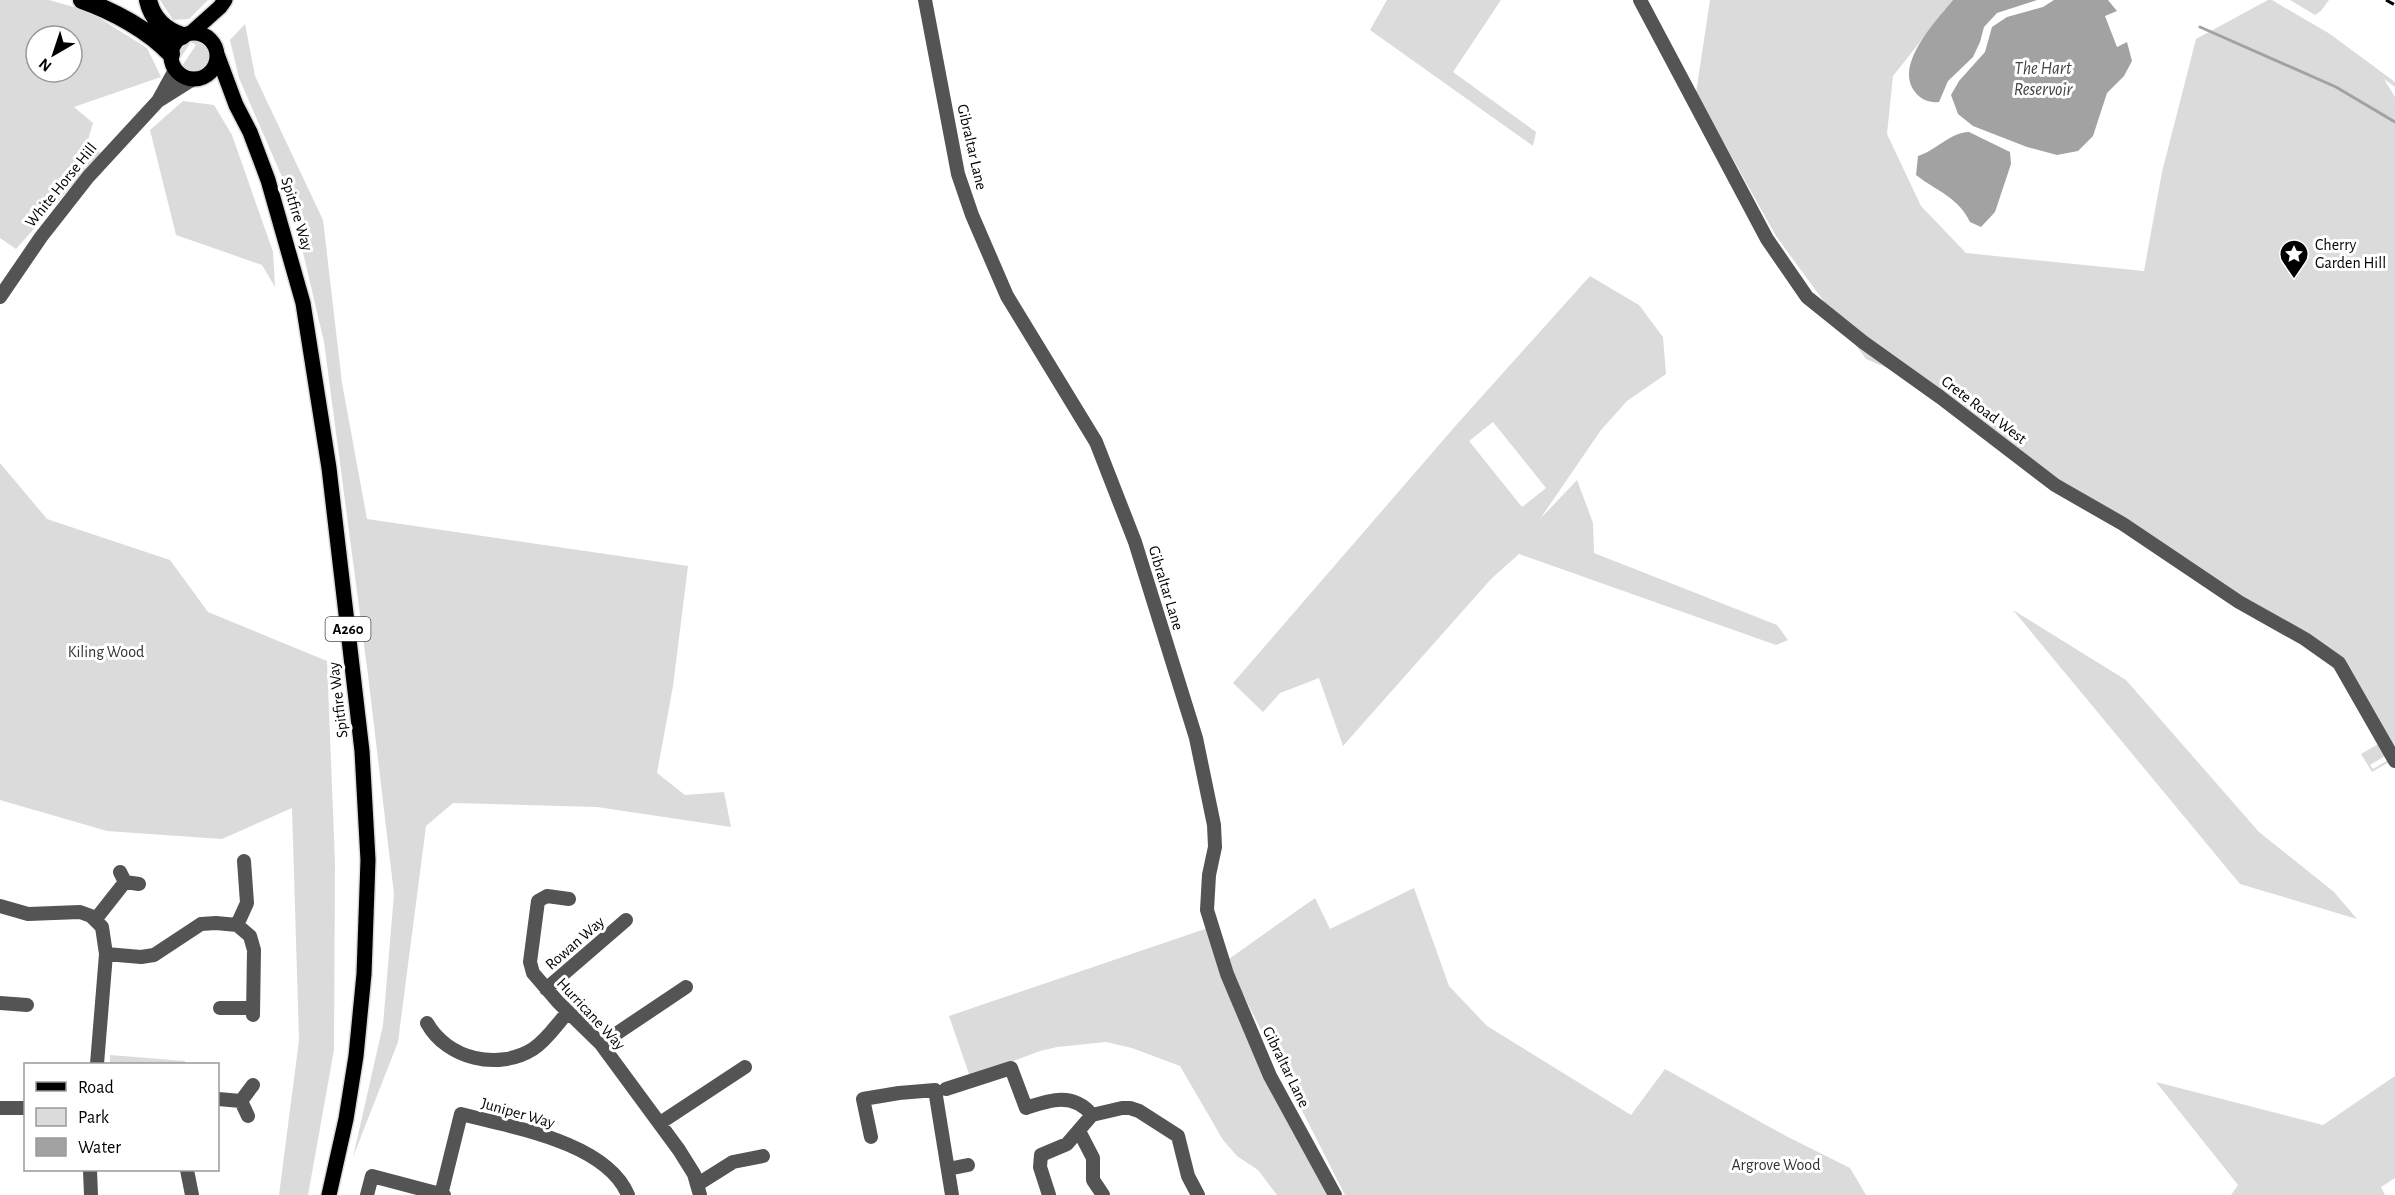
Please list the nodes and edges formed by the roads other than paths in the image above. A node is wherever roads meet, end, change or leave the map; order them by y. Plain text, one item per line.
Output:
1 (82, 0) edge
2 (148, 0) edge
3 (925, 0) edge
4 (1640, 0) edge
5 (222, 4) edge
6 (186, 35) junction
7 (215, 49) junction
8 (173, 62) junction
9 (196, 78) junction
10 (158, 101) junction
11 (236, 105) junction
12 (0, 297) edge
13 (2395, 761) edge
14 (244, 861) dead end
15 (128, 879) dead end
16 (568, 898) dead end
17 (0, 906) edge
18 (95, 920) junction
19 (626, 920) dead end
20 (237, 925) junction
21 (106, 954) junction
22 (686, 987) dead end
23 (546, 989) junction
24 (4, 999) edge
25 (27, 1005) dead end
26 (220, 1008) dead end
27 (568, 1012) junction
28 (427, 1023) dead end
29 (601, 1044) junction
30 (97, 1063) edge
31 (745, 1067) dead end
32 (253, 1085) dead end
33 (946, 1089) dead end
34 (219, 1099) edge
35 (242, 1101) junction
36 (0, 1108) edge
37 (24, 1108) edge
38 (1092, 1115) junction
39 (248, 1116) dead end
40 (660, 1123) junction
41 (1079, 1131) junction
42 (871, 1137) dead end
43 (968, 1165) dead end
44 (948, 1169) junction
45 (767, 1170) dead end
46 (90, 1171) edge
47 (187, 1171) edge
48 (699, 1190) edge
49 (91, 1195) edge
50 (192, 1195) edge
51 (329, 1195) edge
52 (367, 1195) edge
53 (442, 1195) edge
54 (628, 1195) edge
55 (952, 1195) edge
56 (1049, 1195) edge
57 (1103, 1195) edge
58 (1198, 1195) edge
59 (1335, 1195) edge

1 - 8 highway
2 - 6 highway
3 - 59 street, Gibraltar Lane
4 - 13 street, Crete Road West
5 - 6 main road, A260
5 - 7 main road, A260
6 - 7 main road
6 - 8 main road
7 - 9 main road
7 - 11 main road, Spitfire Way / A260
8 - 9 main road
8 - 10 street, White Horse Hill
9 - 10 street, White Horse Hill
9 - 11 main road, Spitfire Way / A260
10 - 12 street, White Horse Hill
11 - 51 main road, Spitfire Way / A260
14 - 20 street
15 - 18 street
16 - 23 street, Hurricane Way
17 - 18 street
18 - 21 street
19 - 23 street, Rowan Way
20 - 21 street
20 - 26 street
21 - 30 street
22 - 29 street
23 - 27 street, Hurricane Way
24 - 25 street
27 - 28 street
27 - 29 street, Hurricane Way
29 - 40 street, Hurricane Way
31 - 40 street
32 - 35 street
33 - 38 street
34 - 35 street
35 - 39 street
36 - 37 street
38 - 41 street
38 - 58 street
40 - 48 street, Hurricane Way
41 - 56 street
41 - 57 street
42 - 44 street
43 - 44 street
44 - 55 street
45 - 48 street
46 - 49 street
47 - 50 street
52 - 53 street
53 - 54 street, Juniper Way

